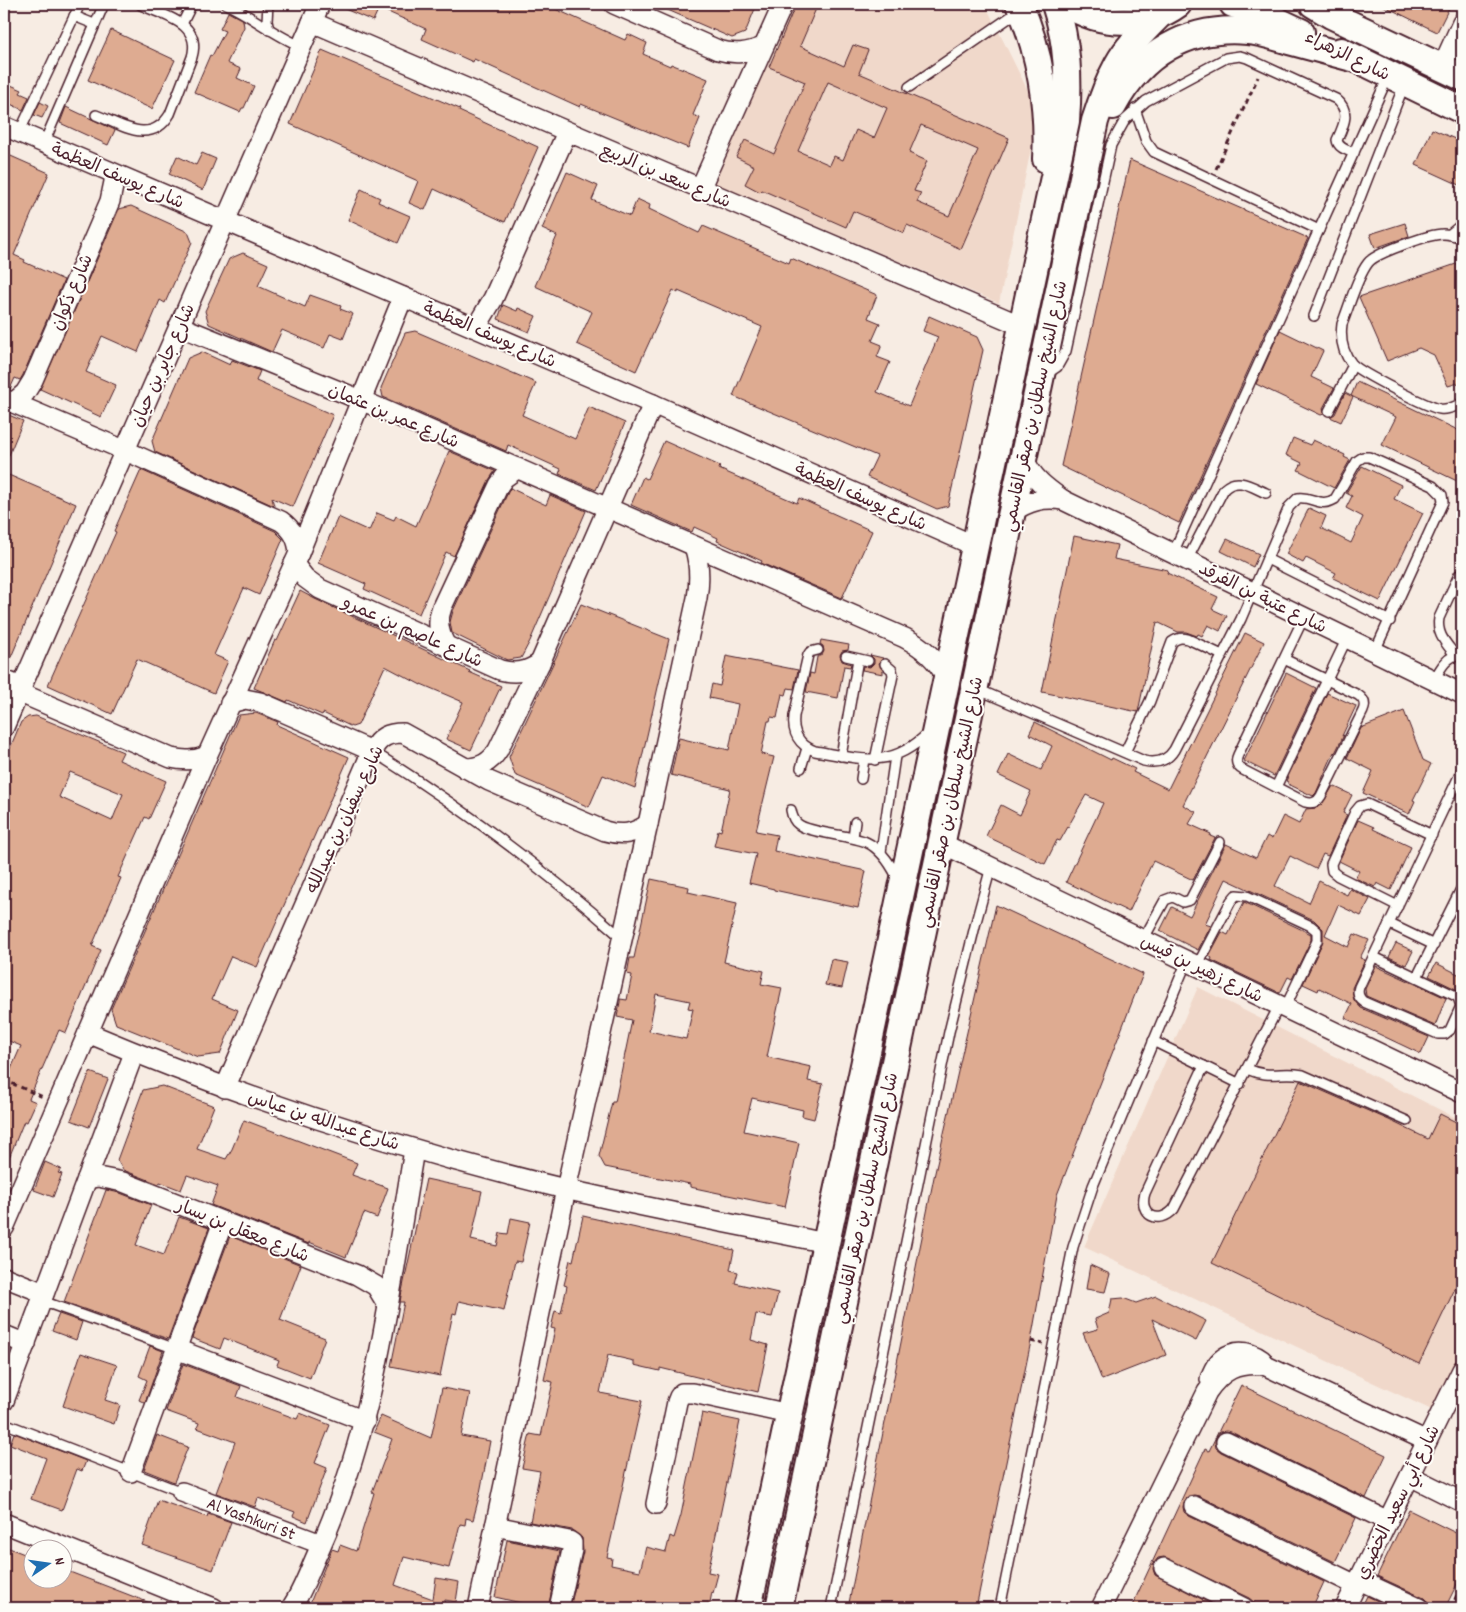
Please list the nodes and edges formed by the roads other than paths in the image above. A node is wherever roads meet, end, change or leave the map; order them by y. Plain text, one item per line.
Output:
1 (80, 4) edge
2 (104, 4) edge
3 (192, 4) edge
4 (226, 4) edge
5 (268, 4) edge
6 (320, 4) edge
7 (614, 4) edge
8 (783, 4) edge
9 (1056, 4) edge
10 (1067, 4) edge
11 (1233, 4) edge
12 (1313, 4) edge
13 (1334, 4) edge
14 (141, 5) edge
15 (1020, 6) edge
16 (1169, 9) edge
17 (74, 16) junction
18 (312, 22) junction
19 (1462, 23) edge
20 (94, 24) junction
21 (182, 24) junction
22 (270, 30) junction
23 (1370, 32) junction
24 (301, 46) junction
25 (763, 48) junction
26 (1356, 59) junction
27 (1452, 72) edge
28 (1397, 79) junction
29 (910, 87) dead end
30 (1135, 109) junction
31 (1462, 110) edge
32 (96, 115) dead end
33 (11, 130) edge
34 (567, 132) junction
35 (44, 144) junction
36 (1354, 153) junction
37 (1088, 154) junction
38 (114, 174) junction
39 (700, 189) junction
40 (225, 221) junction
41 (1462, 224) edge
42 (1043, 226) junction
43 (1319, 230) junction
44 (1450, 234) junction
45 (1462, 238) edge
46 (403, 297) junction
47 (1314, 316) dead end
48 (178, 326) junction
49 (1022, 326) junction
50 (473, 327) junction
51 (1353, 365) junction
52 (1040, 376) junction
53 (361, 400) junction
54 (8, 401) edge
55 (1462, 403) edge
56 (653, 404) junction
57 (1330, 412) dead end
58 (124, 450) junction
59 (1023, 457) junction
60 (518, 468) junction
61 (1266, 493) dead end
62 (1063, 500) junction
63 (607, 509) junction
64 (1012, 512) junction
65 (694, 546) junction
66 (975, 546) junction
67 (1180, 557) junction
68 (296, 559) junction
69 (1267, 560) junction
70 (1459, 575) dead end
71 (1253, 592) junction
72 (1304, 617) junction
73 (1390, 621) junction
74 (1347, 638) junction
75 (445, 644) junction
76 (818, 650) dead end
77 (1376, 651) junction
78 (1459, 654) edge
79 (1222, 655) junction
80 (846, 656) dead end
81 (858, 659) junction
82 (1284, 659) junction
83 (868, 661) dead end
84 (540, 663) junction
85 (885, 664) dead end
86 (947, 678) junction
87 (1327, 680) junction
88 (1434, 680) junction
89 (14, 686) edge
90 (974, 688) junction
91 (1462, 694) edge
92 (230, 703) junction
93 (937, 721) junction
94 (4, 727) edge
95 (807, 748) junction
96 (372, 752) junction
97 (1125, 752) junction
98 (207, 756) junction
99 (841, 756) junction
100 (895, 756) junction
101 (864, 759) junction
102 (876, 760) junction
103 (465, 768) junction
104 (801, 768) dead end
105 (1462, 770) edge
106 (861, 779) dead end
107 (1276, 787) junction
108 (791, 810) dead end
109 (855, 822) dead end
110 (648, 824) junction
111 (1432, 835) junction
112 (852, 838) junction
113 (1220, 842) dead end
114 (941, 843) junction
115 (880, 852) junction
116 (991, 867) junction
117 (1462, 887) edge
118 (901, 892) junction
119 (1398, 906) junction
120 (1390, 924) junction
121 (623, 938) junction
122 (1143, 940) junction
123 (1434, 945) junction
124 (1374, 957) junction
125 (1192, 964) junction
126 (1417, 977) junction
127 (1282, 1007) junction
128 (88, 1034) junction
129 (1154, 1041) junction
130 (134, 1053) junction
131 (1204, 1066) junction
132 (1247, 1069) junction
133 (1240, 1084) junction
134 (225, 1088) junction
135 (1462, 1093) edge
136 (1406, 1121) dead end
137 (414, 1150) junction
138 (87, 1179) junction
139 (566, 1189) junction
140 (223, 1222) junction
141 (4, 1228) edge
142 (826, 1243) junction
143 (819, 1274) junction
144 (4, 1277) edge
145 (43, 1297) junction
146 (388, 1304) junction
147 (4, 1335) edge
148 (26, 1344) junction
149 (834, 1345) junction
150 (176, 1349) junction
151 (1462, 1370) edge
152 (4, 1401) edge
153 (789, 1414) junction
154 (365, 1421) junction
155 (4, 1422) edge
156 (1427, 1441) junction
157 (1226, 1442) dead end
158 (131, 1472) junction
159 (1410, 1476) junction
160 (182, 1492) joint
161 (1462, 1502) edge
162 (656, 1504) dead end
163 (1194, 1506) dead end
164 (1388, 1521) junction
165 (4, 1523) edge
166 (496, 1526) junction
167 (321, 1544) junction
168 (1164, 1568) dead end
169 (1358, 1582) junction
170 (214, 1608) edge
171 (291, 1608) edge
172 (478, 1608) edge
173 (559, 1608) edge
174 (748, 1608) edge
175 (779, 1608) edge
176 (831, 1608) edge
177 (1000, 1608) edge
178 (1101, 1608) edge
179 (1244, 1608) edge
180 (1345, 1608) edge
181 (1419, 1608) edge

1 - 17 lane
2 - 20 lane
3 - 21 lane
4 - 22 lane
5 - 22 lane
6 - 18 street, شارع جابر بن حيان
7 - 25 street
8 - 25 street
9 - 42 main road, شارع الشيخ سلطان بن صقر القاسمي
10 - 16 main road
11 - 26 main road, شارع الزهراء
12 - 23 main road, شارع الزهراء
13 - 23 main road
14 - 21 lane
15 - 29 lane
15 - 42 main road
16 - 37 main road, شارع الشيخ سلطان بن صقر القاسمي
17 - 20 lane
17 - 33 lane
18 - 24 street, شارع جابر بن حيان
18 - 34 street, شارع سعد بن الربيع
19 - 27 street
20 - 35 lane
21 - 32 lane
22 - 24 lane
23 - 27 main road, شارع الزهراء
24 - 40 street, شارع جابر بن حيان
25 - 39 street
26 - 28 main road, شارع الزهراء
26 - 37 main road
28 - 31 main road, شارع الزهراء
28 - 36 lane
28 - 47 lane
30 - 36 lane
30 - 43 lane
30 - 52 lane
33 - 35 street, شارع يوسف العظمة
34 - 39 street, شارع سعد بن الربيع
34 - 50 street
35 - 38 street, شارع يوسف العظمة
36 - 43 lane
37 - 52 main road, شارع الشيخ سلطان بن صقر القاسمي
38 - 40 street, شارع يوسف العظمة
38 - 54 street, شارع ذكوان
39 - 49 street, شارع سعد بن الربيع
40 - 46 street, شارع يوسف العظمة
40 - 48 street, شارع جابر بن حيان
41 - 44 lane
42 - 49 main road, شارع الشيخ سلطان بن صقر القاسمي
43 - 67 lane
44 - 45 lane
44 - 51 lane
46 - 50 street, شارع يوسف العظمة
46 - 53 street
48 - 53 street, شارع عمر بن عثمان
48 - 58 street, شارع جابر بن حيان
49 - 66 main road, شارع الشيخ سلطان بن صقر القاسمي
50 - 56 street, شارع يوسف العظمة
51 - 55 lane
51 - 57 lane
52 - 59 main road, شارع الشيخ سلطان بن صقر القاسمي
53 - 60 street, شارع عمر بن عثمان
53 - 68 street
54 - 58 street
56 - 63 street
56 - 66 street, شارع يوسف العظمة
58 - 68 street
58 - 89 street, شارع جابر بن حيان
59 - 62 street, شارع عتبة بن الفرقد
59 - 64 main road, شارع الشيخ سلطان بن صقر القاسمي
60 - 63 street, شارع عمر بن عثمان
60 - 75 street
61 - 67 lane
62 - 64 street, شارع عتبة بن الفرقد
62 - 67 street, شارع عتبة بن الفرقد
63 - 65 street, شارع عمر بن عثمان
63 - 84 street
64 - 90 main road, شارع الشيخ سلطان بن صقر القاسمي
65 - 86 street, شارع عمر بن عثمان
65 - 110 street
66 - 86 main road, شارع الشيخ سلطان بن صقر القاسمي
67 - 71 street, شارع عتبة بن الفرقد
68 - 75 street, شارع عاصم بن عمرو
68 - 92 street
69 - 71 lane
69 - 73 lane
69 - 73 lane
70 - 78 lane
71 - 72 street, شارع عتبة بن الفرقد
71 - 79 lane
72 - 74 street, شارع عتبة بن الفرقد
72 - 82 lane
73 - 77 lane
74 - 77 street, شارع عتبة بن الفرقد
74 - 87 lane
75 - 84 street, شارع عاصم بن عمرو
76 - 95 lane
77 - 88 street, شارع عتبة بن الفرقد
78 - 88 lane
79 - 97 lane
79 - 97 lane
80 - 81 lane
81 - 83 lane
81 - 99 lane
82 - 87 lane
82 - 107 lane
84 - 103 street
85 - 102 lane
86 - 93 main road, شارع الشيخ سلطان بن صقر القاسمي
87 - 107 lane
87 - 107 lane
88 - 91 street, شارع عتبة بن الفرقد
89 - 94 street, شارع جابر بن حيان
89 - 98 street
90 - 97 lane
90 - 114 main road, شارع الشيخ سلطان بن صقر القاسمي
92 - 96 street
92 - 98 street
93 - 100 lane
93 - 118 main road, شارع الشيخ سلطان بن صقر القاسمي
95 - 99 lane
95 - 104 lane
96 - 103 street, شارع سفيان بن عبدالله
96 - 121 lane
96 - 134 street, شارع سفيان بن عبدالله
98 - 128 street
99 - 101 lane
100 - 102 lane
100 - 115 lane
101 - 102 lane
101 - 106 lane
103 - 110 street, شارع سفيان بن عبدالله
105 - 111 lane
108 - 112 lane
109 - 112 lane
110 - 121 street
111 - 119 lane
111 - 119 lane
112 - 115 lane
113 - 122 lane
114 - 116 street, شارع زهير بن قيس
114 - 149 main road, شارع الشيخ سلطان بن صقر القاسمي
115 - 118 lane
116 - 122 street, شارع زهير بن قيس
116 - 176 lane
117 - 123 lane
118 - 142 main road, شارع الشيخ سلطان بن صقر القاسمي
119 - 120 lane
120 - 123 lane
120 - 124 lane
121 - 139 street
122 - 125 street, شارع زهير بن قيس
123 - 126 lane
124 - 126 lane
124 - 126 lane
125 - 127 street, شارع زهير بن قيس
125 - 127 lane
125 - 129 lane
127 - 132 lane
127 - 135 street, شارع زهير بن قيس
128 - 130 street, شارع عبدالله بن عباس
128 - 141 street
129 - 131 lane
129 - 177 lane
130 - 134 street, شارع عبدالله بن عباس
130 - 138 street
131 - 133 lane
131 - 133 lane
132 - 133 lane
132 - 136 lane
134 - 137 street, شارع عبدالله بن عباس
137 - 139 street, شارع عبدالله بن عباس
137 - 146 street
138 - 140 street, شارع معقل بن يسار
138 - 145 street
139 - 142 street, شارع عبدالله بن عباس
139 - 166 street
140 - 146 street, شارع معقل بن يسار
140 - 150 street
142 - 143 main road, شارع الشيخ سلطان بن صقر القاسمي
143 - 149 main road
143 - 153 main road, شارع الشيخ سلطان بن صقر القاسمي
144 - 145 street
145 - 148 street
145 - 150 lane
146 - 154 street
147 - 148 street
148 - 152 street
149 - 175 main road, شارع الشيخ سلطان بن صقر القاسمي
150 - 154 street
150 - 158 street
151 - 156 street, شارع أبي سعيد الخضري
153 - 162 street
153 - 174 main road, شارع الشيخ سلطان بن صقر القاسمي
154 - 167 street
155 - 158 lane
156 - 159 street, شارع أبي سعيد الخضري
156 - 178 street
157 - 164 street
158 - 160 lane
159 - 161 street
159 - 164 street, شارع أبي سعيد الخضري
160 - 167 street, Al Yashkuri St
163 - 169 street
164 - 169 street, شارع أبي سعيد الخضري
165 - 170 street
166 - 172 street
166 - 173 street
167 - 171 street
168 - 179 street
169 - 180 street, شارع أبي سعيد الخضري
169 - 181 street

